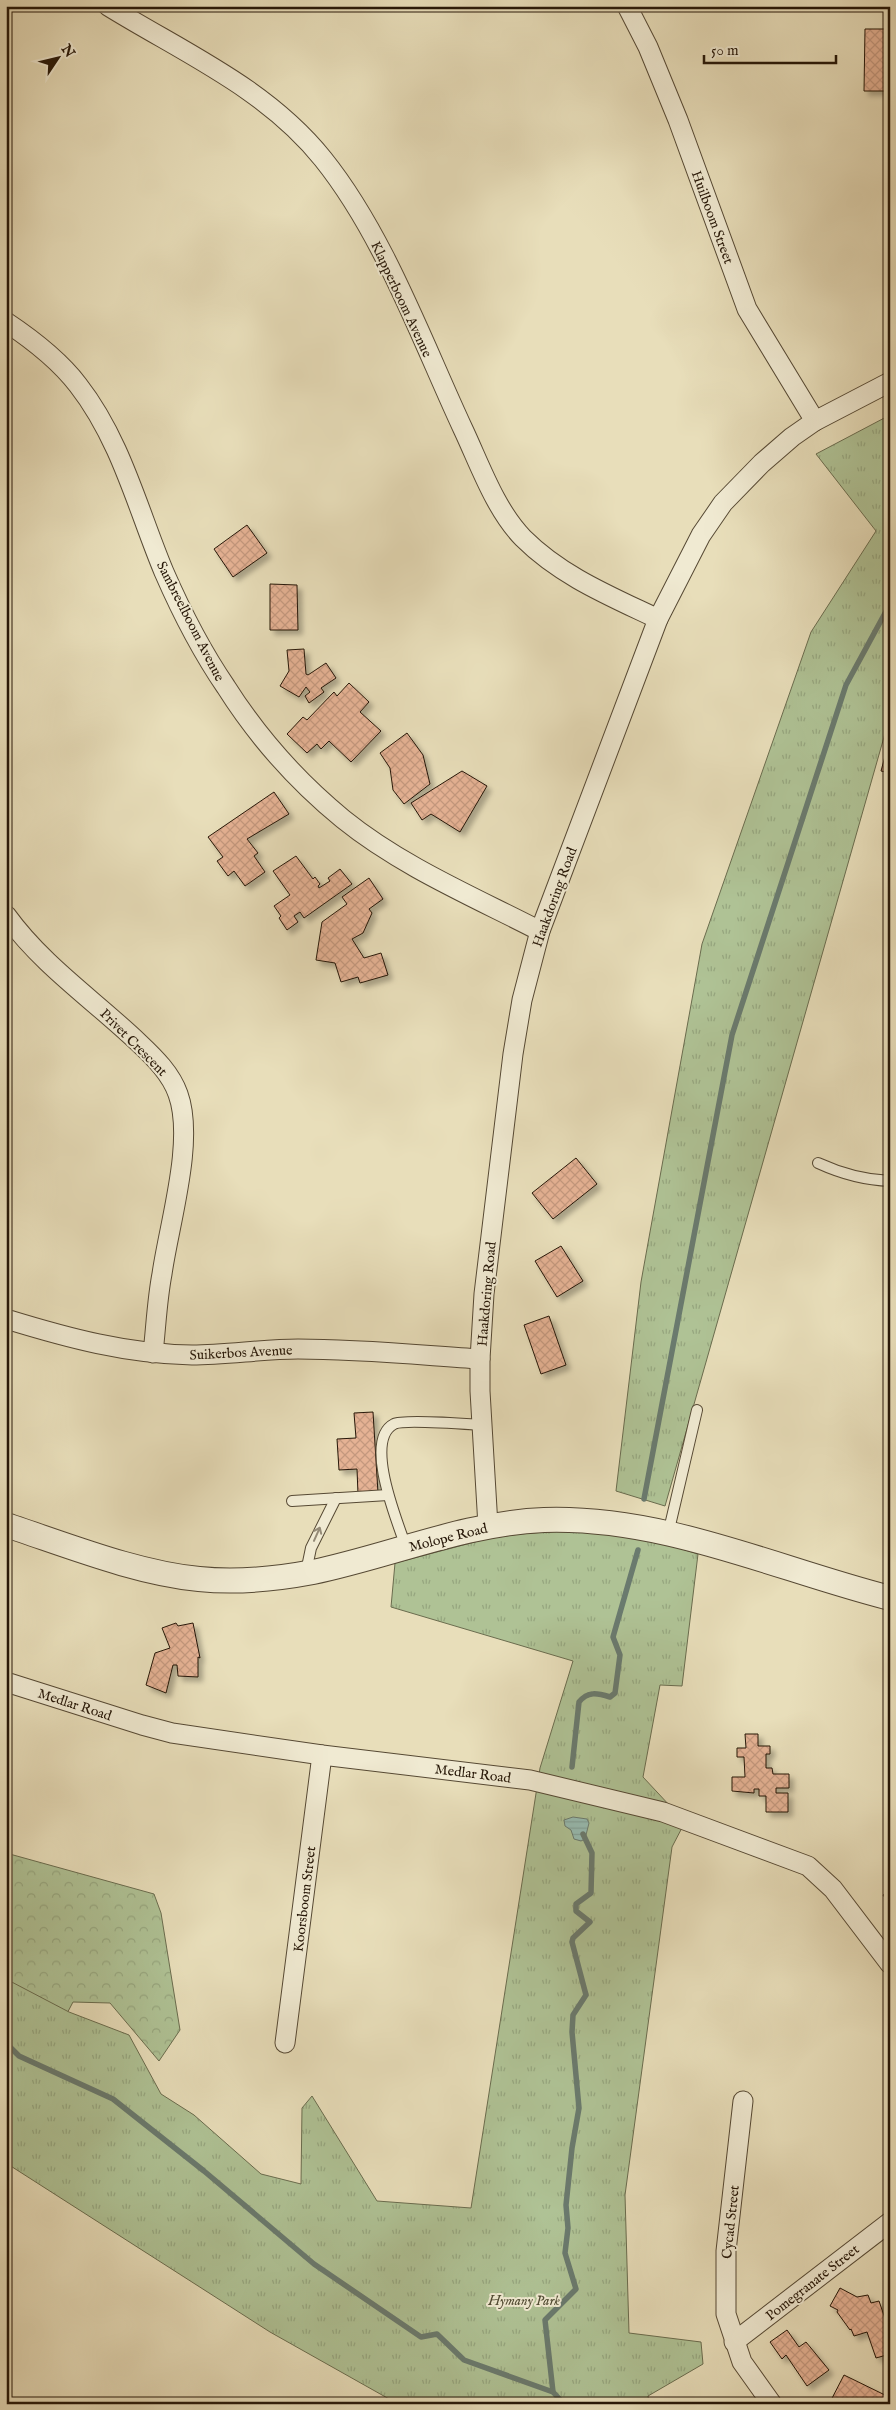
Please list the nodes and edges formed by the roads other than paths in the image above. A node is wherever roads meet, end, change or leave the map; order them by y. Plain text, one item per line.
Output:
1 (108, 6) edge
2 (627, 6) edge
3 (6, 322) edge
4 (890, 382) edge
5 (815, 421) junction
6 (658, 619) junction
7 (6, 915) edge
8 (540, 931) junction
9 (818, 1163) dead end
10 (890, 1181) edge
11 (6, 1319) edge
12 (153, 1353) junction
13 (480, 1359) junction
14 (697, 1410) dead end
15 (482, 1425) junction
16 (388, 1495) junction
17 (336, 1498) junction
18 (292, 1501) dead end
19 (6, 1525) edge
20 (488, 1526) junction
21 (668, 1534) junction
22 (406, 1548) junction
23 (306, 1573) junction
24 (890, 1598) edge
25 (6, 1682) edge
26 (322, 1755) junction
27 (890, 1964) edge
28 (286, 2043) dead end
29 (743, 2101) dead end
30 (890, 2222) edge
31 (734, 2342) junction
32 (772, 2404) edge

1 - 6 street, Klapperboom Avenue
2 - 5 street, Huilboom Street
3 - 8 street, Sambreelboom Avenue
4 - 5 street, Haakdoring Road
5 - 6 street, Haakdoring Road
6 - 8 street, Haakdoring Road
7 - 12 street, Privet Crescent
8 - 13 street, Haakdoring Road
9 - 10 lane
11 - 12 street, Suikerbos Avenue
12 - 13 street, Suikerbos Avenue
13 - 15 street, Haakdoring Road
14 - 21 lane
15 - 16 lane
15 - 20 street, Haakdoring Road
16 - 17 lane
16 - 22 lane
17 - 18 lane
23 -> 17 lane
19 - 23 street, Molope Road
20 - 21 street, Molope Road
20 - 22 street, Molope Road
21 - 24 street, Molope Road
22 - 23 street, Molope Road
25 - 26 street, Medlar Road
26 - 27 street, Medlar Road
26 - 28 street, Koorsboom Street
29 - 31 street, Cycad Street
30 - 31 street, Pomegranate Street
31 - 32 street, Cycad Street

